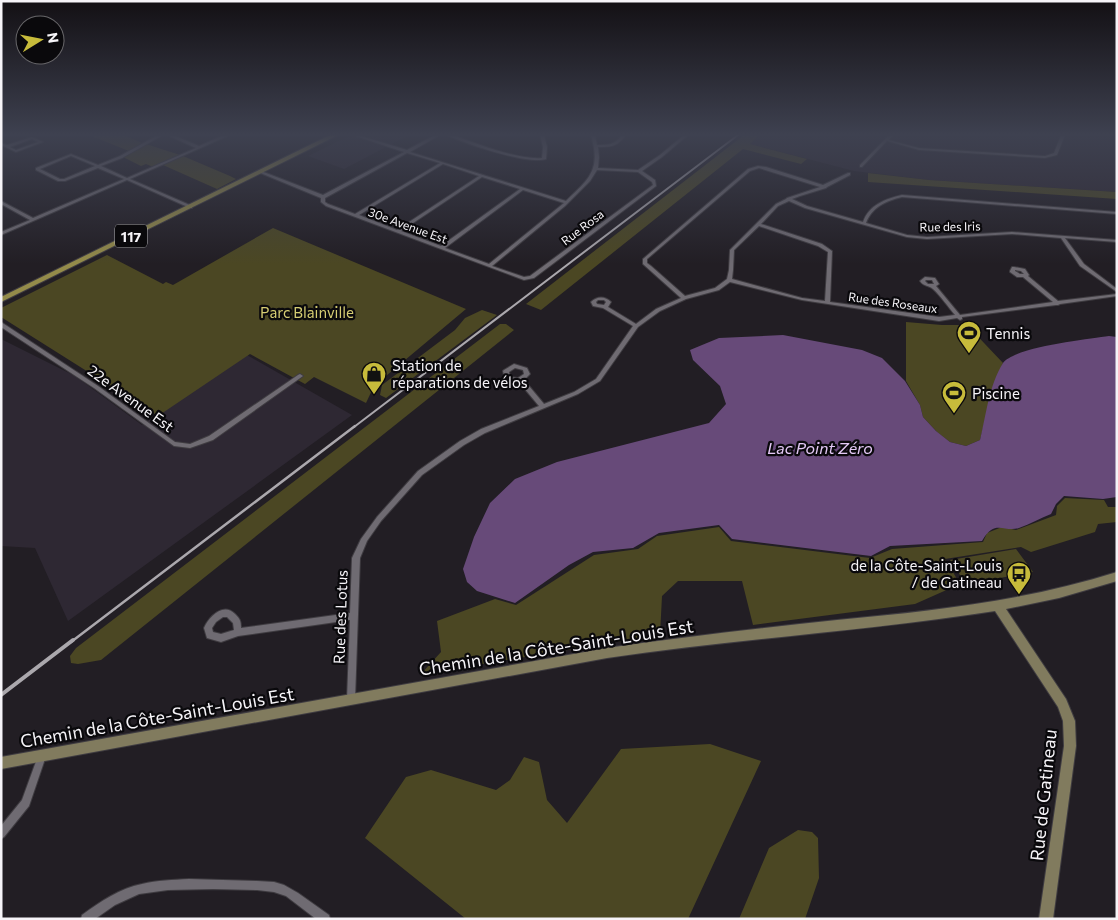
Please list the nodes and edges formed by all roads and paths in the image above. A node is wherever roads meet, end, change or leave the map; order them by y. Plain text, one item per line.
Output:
1 (55, 178) edge
2 (70, 178) edge
3 (248, 178) edge
4 (275, 178) edge
5 (358, 178) edge
6 (418, 178) edge
7 (478, 178) edge
8 (487, 178) edge
9 (588, 178) edge
10 (651, 178) edge
11 (740, 178) edge
12 (796, 178) edge
13 (842, 178) edge
14 (126, 179) joint
15 (825, 187) junction
16 (522, 190) junction
17 (323, 197) junction
18 (788, 199) junction
19 (1, 202) edge
20 (566, 202) junction
21 (191, 207) junction
22 (1117, 213) edge
23 (356, 216) junction
24 (33, 220) junction
25 (758, 224) junction
26 (864, 224) junction
27 (398, 231) junction
28 (1, 234) edge
29 (1062, 237) junction
30 (1117, 241) edge
31 (442, 248) junction
32 (489, 266) junction
33 (1024, 276) dead end
34 (526, 279) joint
35 (729, 280) junction
36 (933, 286) dead end
37 (1117, 291) edge
38 (1117, 295) edge
39 (684, 298) junction
40 (1, 300) edge
41 (827, 303) junction
42 (1058, 304) junction
43 (605, 307) dead end
44 (960, 318) junction
45 (1, 324) edge
46 (636, 326) junction
47 (300, 376) dead end
48 (521, 380) dead end
49 (543, 407) junction
50 (1117, 576) edge
51 (998, 606) junction
52 (354, 616) junction
53 (238, 632) dead end
54 (351, 699) junction
55 (42, 756) junction
56 (1, 763) edge
57 (1, 834) edge
58 (86, 919) edge
59 (325, 919) edge
60 (1046, 919) edge

1 - 2 street
3 - 21 main road, 117
4 - 17 street, 30e Avenue Est
5 - 17 street
6 - 23 street
7 - 27 street
8 - 16 street
9 - 20 street
10 - 34 street, Rue Rosa
11 - 39 street
12 - 15 street
13 - 15 street
14 - 21 street
14 - 24 street
15 - 18 street
16 - 20 street
16 - 31 street
17 - 23 street, 30e Avenue Est
18 - 25 street
18 - 26 street, Rue des Iris
19 - 24 street
20 - 32 street
21 - 40 main road, 117
22 - 26 street
23 - 27 street, 30e Avenue Est
24 - 28 street
25 - 35 street
25 - 41 street
26 - 29 street, Rue des Iris
27 - 31 street, 30e Avenue Est
29 - 30 street, Rue des Iris
29 - 37 street
31 - 32 street, 30e Avenue Est
32 - 34 street, 30e Avenue Est
33 - 42 street
35 - 39 street, Rue des Lotus
35 - 41 street, Rue des Roseaux
36 - 44 street
38 - 42 street, Rue des Roseaux
39 - 46 street, Rue des Lotus
41 - 44 street, Rue des Roseaux
42 - 44 street, Rue des Roseaux
43 - 46 street
45 - 47 street, 22e Avenue Est
46 - 49 street, Rue des Lotus
48 - 49 street
49 - 52 street, Rue des Lotus
50 - 51 street, Chemin de la Côte-Saint-Louis Est
51 - 54 street, Chemin de la Côte-Saint-Louis Est
51 - 60 street, Rue de Gatineau
52 - 53 street
52 - 54 street, Rue des Lotus
54 - 55 street, Chemin de la Côte-Saint-Louis Est
55 - 56 street, Chemin de la Côte-Saint-Louis Est
55 - 57 street
58 - 59 street

